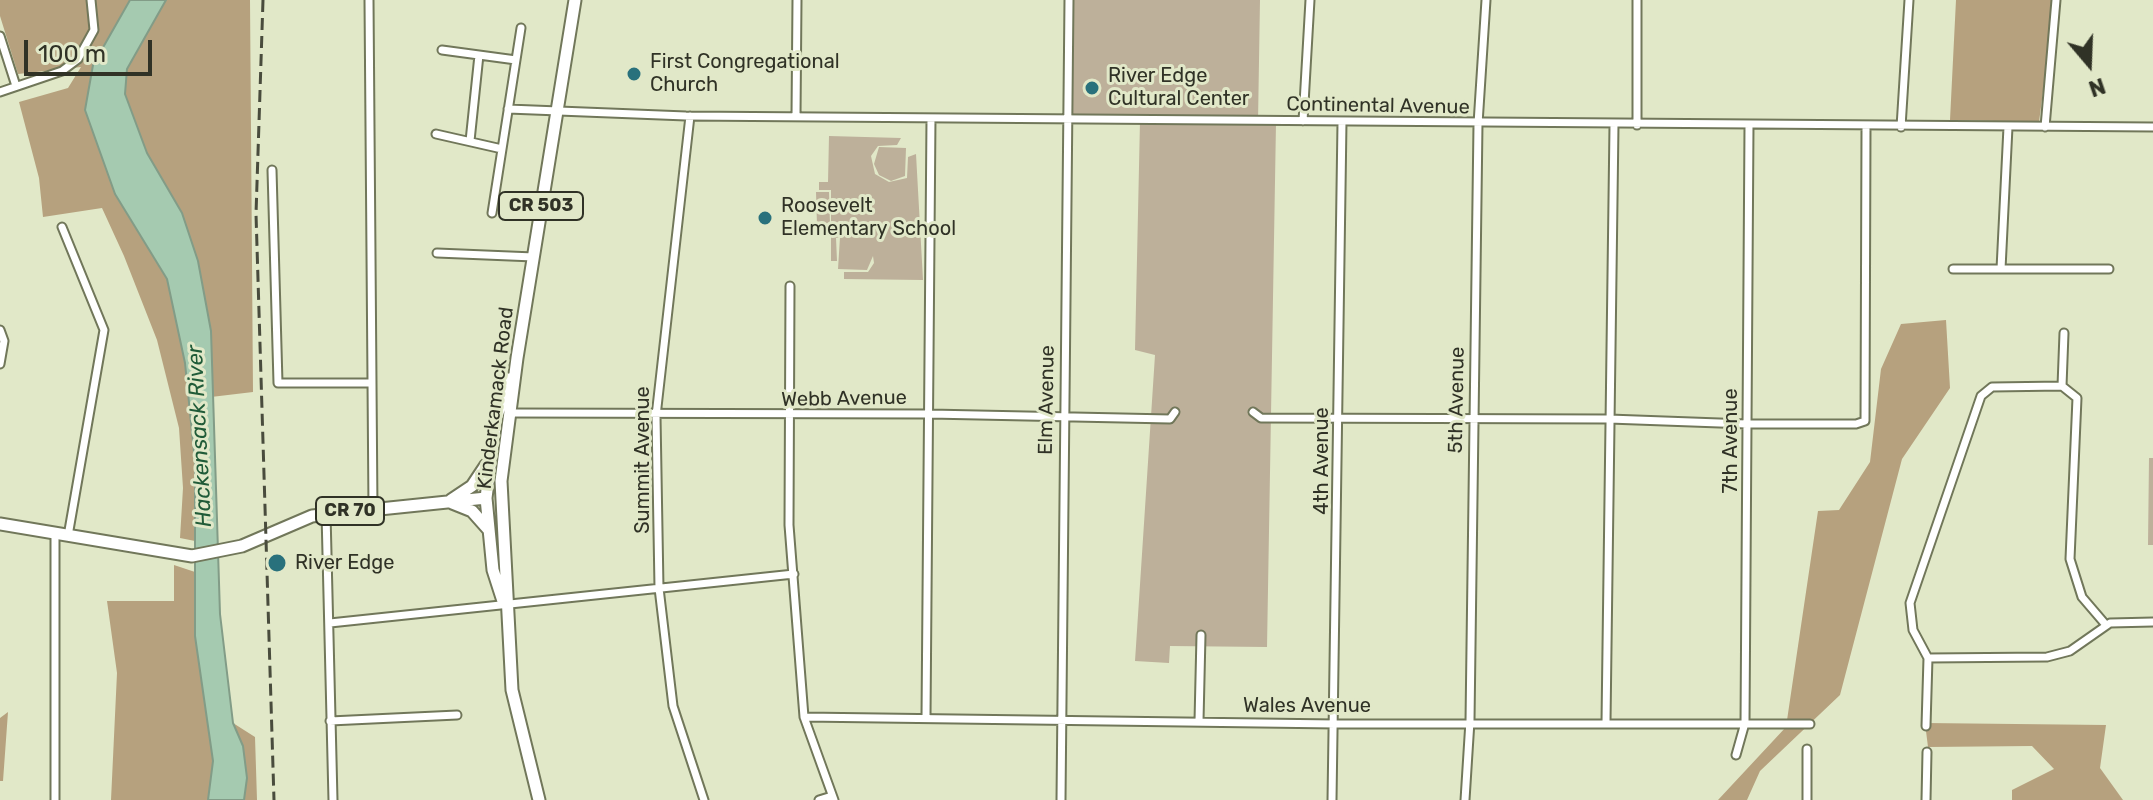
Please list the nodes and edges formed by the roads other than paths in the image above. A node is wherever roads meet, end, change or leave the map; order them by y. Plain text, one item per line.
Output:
1 (91, 0) edge
2 (369, 0) edge
3 (575, 0) edge
4 (797, 0) edge
5 (1069, 0) edge
6 (1310, 0) edge
7 (1486, 0) edge
8 (1637, 0) edge
9 (1909, 0) edge
10 (2056, 0) edge
11 (521, 28) dead end
12 (0, 36) edge
13 (442, 50) dead end
14 (479, 55) junction
15 (516, 60) junction
16 (16, 86) junction
17 (0, 92) edge
18 (508, 109) junction
19 (555, 114) junction
20 (690, 116) junction
21 (796, 116) junction
22 (931, 118) junction
23 (1068, 119) junction
24 (1303, 121) junction
25 (1342, 122) junction
26 (1478, 124) junction
27 (1614, 125) junction
28 (1637, 125) junction
29 (1749, 126) junction
30 (1866, 127) junction
31 (1901, 127) junction
32 (2008, 127) junction
33 (2045, 127) junction
34 (2153, 127) edge
35 (436, 134) dead end
36 (470, 141) junction
37 (502, 149) junction
38 (272, 170) dead end
39 (492, 213) dead end
40 (62, 227) dead end
41 (437, 253) dead end
42 (534, 257) junction
43 (1953, 269) dead end
44 (2001, 269) junction
45 (2109, 269) dead end
46 (790, 286) dead end
47 (0, 330) edge
48 (2064, 333) dead end
49 (517, 358) junction
50 (0, 364) edge
51 (370, 383) junction
52 (2062, 386) junction
53 (1175, 412) dead end
54 (1253, 412) dead end
55 (510, 413) junction
56 (930, 414) junction
57 (790, 415) junction
58 (1063, 415) junction
59 (656, 416) junction
60 (1338, 417) junction
61 (1473, 418) junction
62 (1609, 419) junction
63 (1747, 424) junction
64 (496, 429) junction
65 (490, 457) junction
66 (486, 498) junction
67 (448, 502) junction
68 (373, 509) junction
69 (326, 513) junction
70 (0, 524) edge
71 (489, 530) junction
72 (55, 534) junction
73 (68, 536) junction
74 (794, 574) junction
75 (659, 588) junction
76 (505, 605) junction
77 (2153, 622) edge
78 (330, 623) junction
79 (2106, 625) junction
80 (1201, 635) dead end
81 (1928, 658) junction
82 (457, 715) dead end
83 (926, 716) junction
84 (804, 717) junction
85 (1061, 718) junction
86 (330, 721) junction
87 (1199, 721) junction
88 (1470, 721) junction
89 (1606, 722) junction
90 (1745, 723) junction
91 (1336, 724) junction
92 (1810, 724) dead end
93 (1926, 726) dead end
94 (1807, 749) dead end
95 (1927, 752) dead end
96 (1736, 755) dead end
97 (833, 798) edge
98 (55, 800) edge
99 (333, 800) edge
100 (539, 800) edge
101 (704, 800) edge
102 (819, 800) edge
103 (1061, 800) edge
104 (1332, 800) edge
105 (1465, 800) edge
106 (1807, 800) edge
107 (1926, 800) edge

1 - 16 street
2 - 51 street
3 - 19 main road, Kinderkamack Road / CR 503
4 - 21 street
5 - 23 street, Elm Avenue
6 - 24 street
7 - 26 street, 5th Avenue
8 - 28 street
9 - 31 street
10 - 33 street
11 - 15 street
12 - 16 street
13 - 14 street
14 - 15 street
14 - 36 street
15 - 18 street
16 - 17 street
18 - 19 street, Continental Avenue
18 - 37 street
19 - 20 street, Continental Avenue
19 - 42 main road, Kinderkamack Road / CR 503
20 - 21 street, Continental Avenue
20 - 59 street, Summit Avenue
21 - 22 street, Continental Avenue
22 - 23 street, Continental Avenue
22 - 56 street
23 - 24 street, Continental Avenue
23 - 58 street, Elm Avenue
24 - 25 street, Continental Avenue
25 - 26 street, Continental Avenue
25 - 60 street, 4th Avenue
26 - 27 street, Continental Avenue
26 - 61 street, 5th Avenue
27 - 28 street, Continental Avenue
27 - 62 street
28 - 29 street, Continental Avenue
29 - 30 street, Continental Avenue
29 - 63 street, 7th Avenue
30 - 31 street, Continental Avenue
30 - 63 street
31 - 32 street, Continental Avenue
32 - 33 street, Continental Avenue
32 - 44 street
33 - 34 street, Continental Avenue
35 - 36 street
36 - 37 street
37 - 39 street
38 - 51 street
40 - 73 street
41 - 42 street
42 - 49 main road, Kinderkamack Road / CR 503
43 - 44 street
44 - 45 street
46 - 57 street
47 - 50 street
48 - 52 street
49 - 55 main road, Kinderkamack Road / CR 503
49 - 64 main road
51 - 68 street
52 - 79 street
52 - 81 street
53 - 58 street, Webb Avenue
54 - 60 street
55 - 59 street, Webb Avenue
55 - 64 main road
55 - 76 main road, Kinderkamack Road / CR 503
56 - 57 street, Webb Avenue
56 - 58 street, Webb Avenue
56 - 83 street
57 - 59 street, Webb Avenue
57 - 74 street
58 - 85 street, Elm Avenue
59 - 75 street, Summit Avenue
60 - 61 street
60 - 91 street, 4th Avenue
61 - 62 street
61 - 88 street, 5th Avenue
62 - 63 street
62 - 89 street
63 - 90 street, 7th Avenue
64 - 65 main road
65 - 66 main road
65 - 67 main road
66 - 67 main road, CR 70
66 - 71 main road
67 - 68 main road, CR 70
67 - 71 main road
68 - 69 main road, CR 70
69 - 73 main road, CR 70
69 - 78 street
70 - 72 main road, CR 70
71 - 76 main road
72 - 73 main road, CR 70
72 - 98 street
74 - 75 street
74 - 84 street
75 - 76 street
75 - 101 street, Summit Avenue
76 - 78 street
76 - 100 main road, Kinderkamack Road / CR 503
77 - 79 street
78 - 86 street
79 - 81 street
80 - 87 street
81 - 93 street
82 - 86 street
83 - 84 street, Wales Avenue
83 - 85 street, Wales Avenue
84 - 97 street
85 - 87 street, Wales Avenue
85 - 103 street, Elm Avenue
86 - 99 street
87 - 91 street, Wales Avenue
88 - 89 street, Wales Avenue
88 - 91 street, Wales Avenue
88 - 105 street, 5th Avenue
89 - 90 street, Wales Avenue
90 - 92 street, Wales Avenue
90 - 96 street, 7th Avenue
91 - 104 street, 4th Avenue
94 - 106 street
95 - 107 street
97 - 102 street

